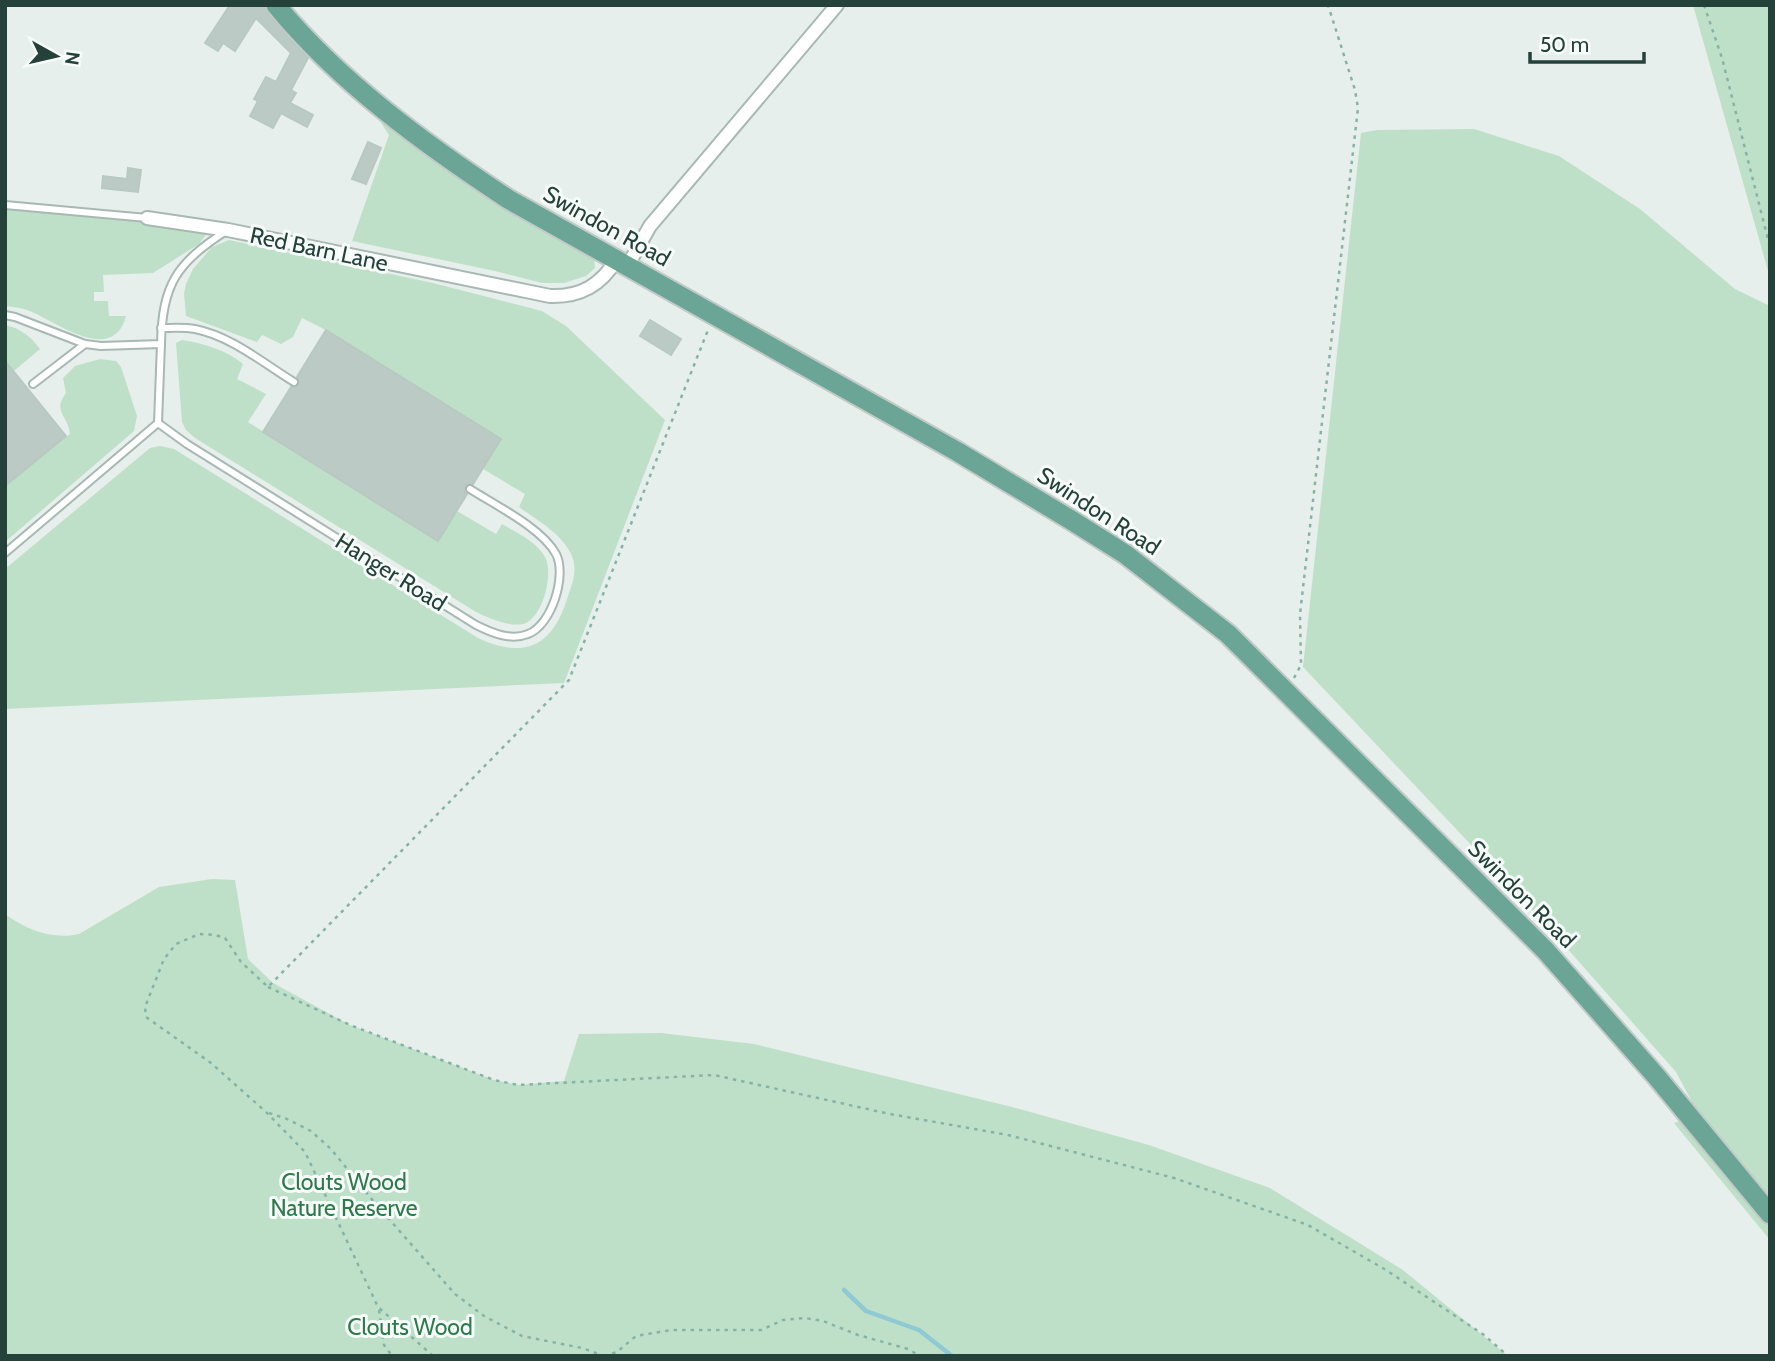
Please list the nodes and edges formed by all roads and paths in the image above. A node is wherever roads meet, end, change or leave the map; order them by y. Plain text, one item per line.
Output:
1 (276, 5) edge
2 (836, 5) edge
3 (1328, 5) edge
4 (1704, 5) edge
5 (5, 205) edge
6 (147, 218) joint
7 (228, 230) junction
8 (1770, 247) edge
9 (622, 262) junction
10 (5, 316) edge
11 (709, 326) dead end
12 (161, 328) junction
13 (85, 344) junction
14 (161, 344) junction
15 (294, 382) dead end
16 (33, 384) dead end
17 (158, 423) junction
18 (470, 489) dead end
19 (5, 553) edge
20 (1286, 689) junction
21 (268, 987) junction
22 (266, 1112) junction
23 (1770, 1214) edge
24 (379, 1308) junction
25 (392, 1356) edge
26 (433, 1356) edge
27 (604, 1356) edge
28 (920, 1356) edge
29 (1508, 1356) edge

1 - 9 main road, Swindon Road
2 - 9 street, Red Barn Lane
3 - 20 path
4 - 8 path
5 - 6 lane, Red Barn Lane
6 - 7 street, Red Barn Lane
7 - 9 street, Red Barn Lane
7 - 12 lane
9 - 20 main road, Swindon Road
10 - 13 lane
11 - 21 path
12 - 14 lane
12 - 15 lane
13 - 14 lane
13 - 16 lane
14 - 17 lane
17 - 18 lane, Hanger Road
17 - 19 lane
20 - 23 main road, Swindon Road
21 - 22 path
21 - 29 path
22 - 24 path
22 - 27 path
24 - 25 path
24 - 26 path
27 - 28 path

